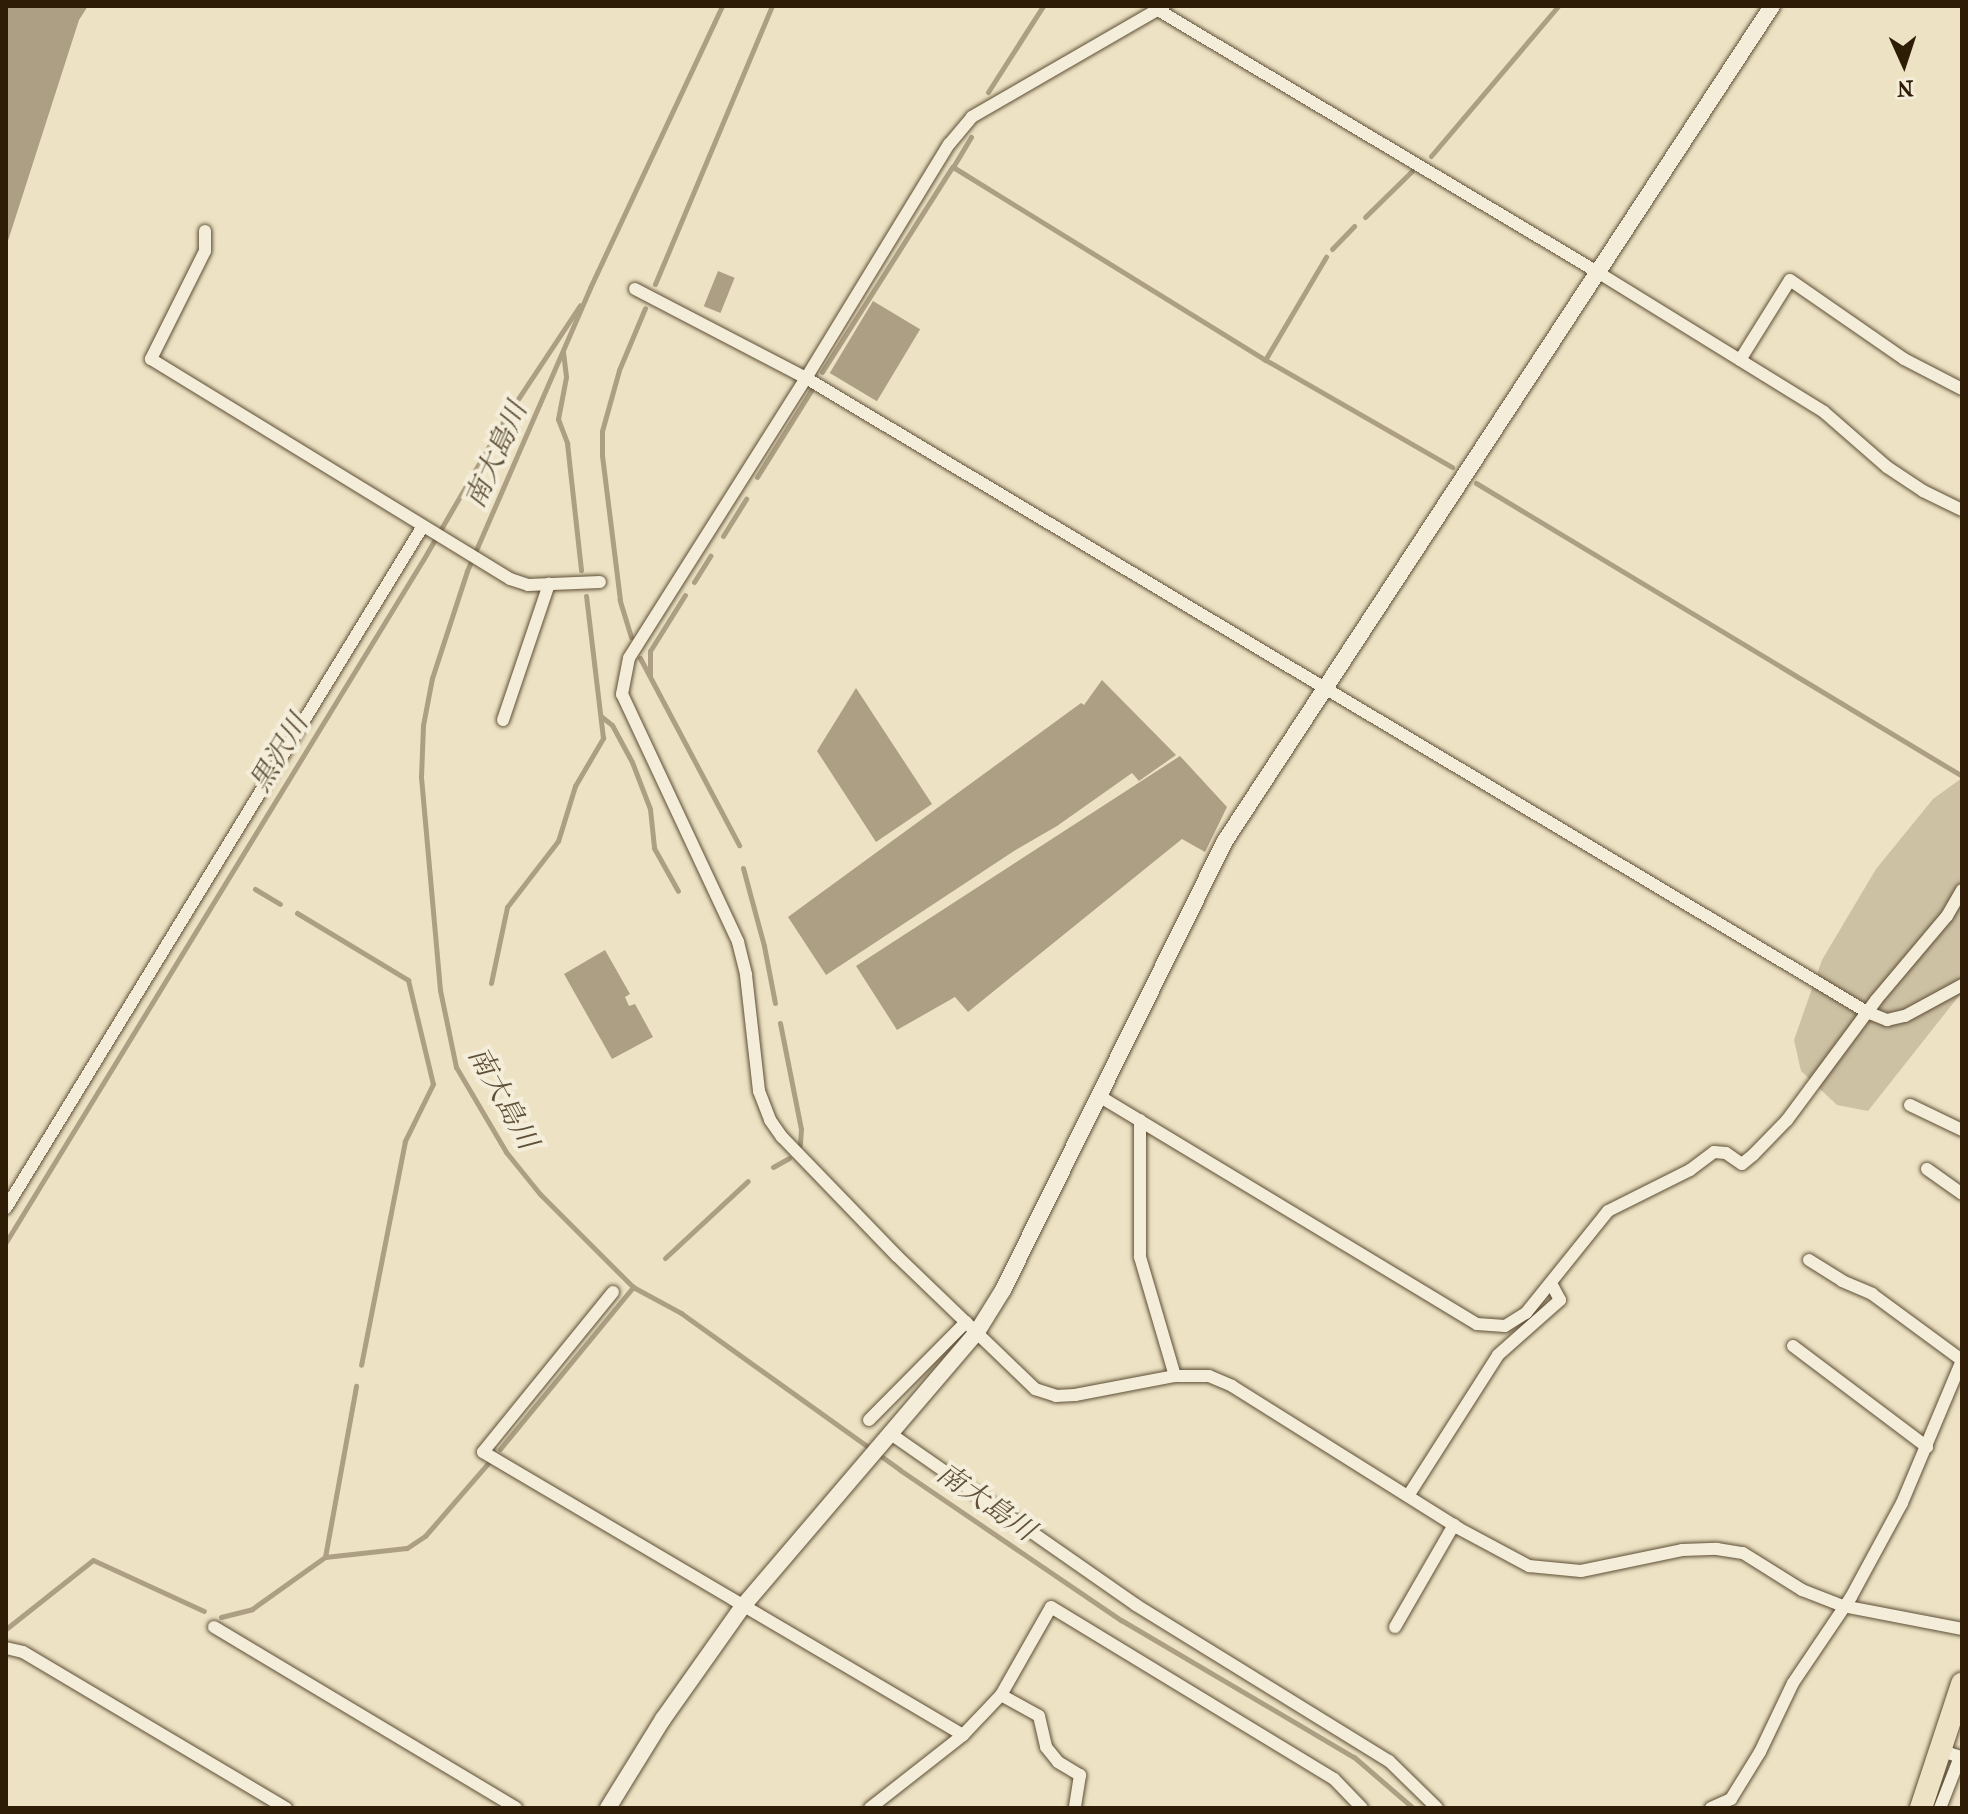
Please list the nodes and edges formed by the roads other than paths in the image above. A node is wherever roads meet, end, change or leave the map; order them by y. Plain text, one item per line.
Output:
1 (1772, 6) edge
2 (1161, 8) edge
3 (205, 231) dead end
4 (1599, 273) junction
5 (635, 289) dead end
6 (1740, 360) junction
7 (806, 378) junction
8 (1962, 389) edge
9 (1962, 510) edge
10 (426, 529) junction
11 (600, 582) dead end
12 (549, 584) junction
13 (1323, 687) junction
14 (503, 720) dead end
15 (1962, 890) edge
16 (1962, 985) edge
17 (1867, 1012) junction
18 (1099, 1096) junction
19 (1910, 1105) dead end
20 (1140, 1120) junction
21 (1962, 1130) edge
22 (1927, 1169) dead end
23 (1962, 1194) edge
24 (6, 1208) edge
25 (1809, 1260) dead end
26 (1551, 1283) junction
27 (613, 1292) dead end
28 (972, 1327) junction
29 (1793, 1346) dead end
30 (1962, 1360) edge
31 (1175, 1376) junction
32 (869, 1420) dead end
33 (890, 1436) junction
34 (1927, 1447) junction
35 (1408, 1496) junction
36 (1454, 1525) junction
37 (743, 1606) junction
38 (1843, 1606) junction
39 (214, 1627) dead end
40 (1395, 1627) dead end
41 (1962, 1629) edge
42 (6, 1648) edge
43 (1962, 1684) edge
44 (1001, 1695) junction
45 (963, 1735) junction
46 (1954, 1753) edge
47 (286, 1808) edge
48 (516, 1808) edge
49 (608, 1808) edge
50 (870, 1808) edge
51 (1075, 1808) edge
52 (1362, 1808) edge
53 (1437, 1808) edge
54 (1711, 1808) edge
55 (1921, 1808) edge
56 (1940, 1808) edge

1 - 4 street
2 - 4 street
2 - 7 street
3 - 10 street
4 - 6 street
4 - 13 street
5 - 7 street
6 - 8 street
6 - 9 street
7 - 13 street
7 - 28 street
10 - 12 street
10 - 24 street
11 - 12 street
12 - 14 street
13 - 17 street
13 - 18 street
15 - 17 street
16 - 17 street
17 - 26 street
18 - 20 street
18 - 28 street
19 - 21 street
20 - 26 street
20 - 31 street
22 - 23 street
25 - 30 street
26 - 35 street
27 - 37 street
28 - 31 street
28 - 32 street
28 - 33 street
29 - 34 street
30 - 34 street
31 - 35 street
33 - 37 street
33 - 53 street
34 - 38 street
35 - 36 street
36 - 38 street
36 - 40 street
37 - 45 street
37 - 49 street
38 - 41 street
38 - 54 street
39 - 48 street
42 - 47 street
43 - 46 highway
44 - 45 street
44 - 51 street
44 - 52 street
45 - 50 street
46 - 55 highway
46 - 56 street

